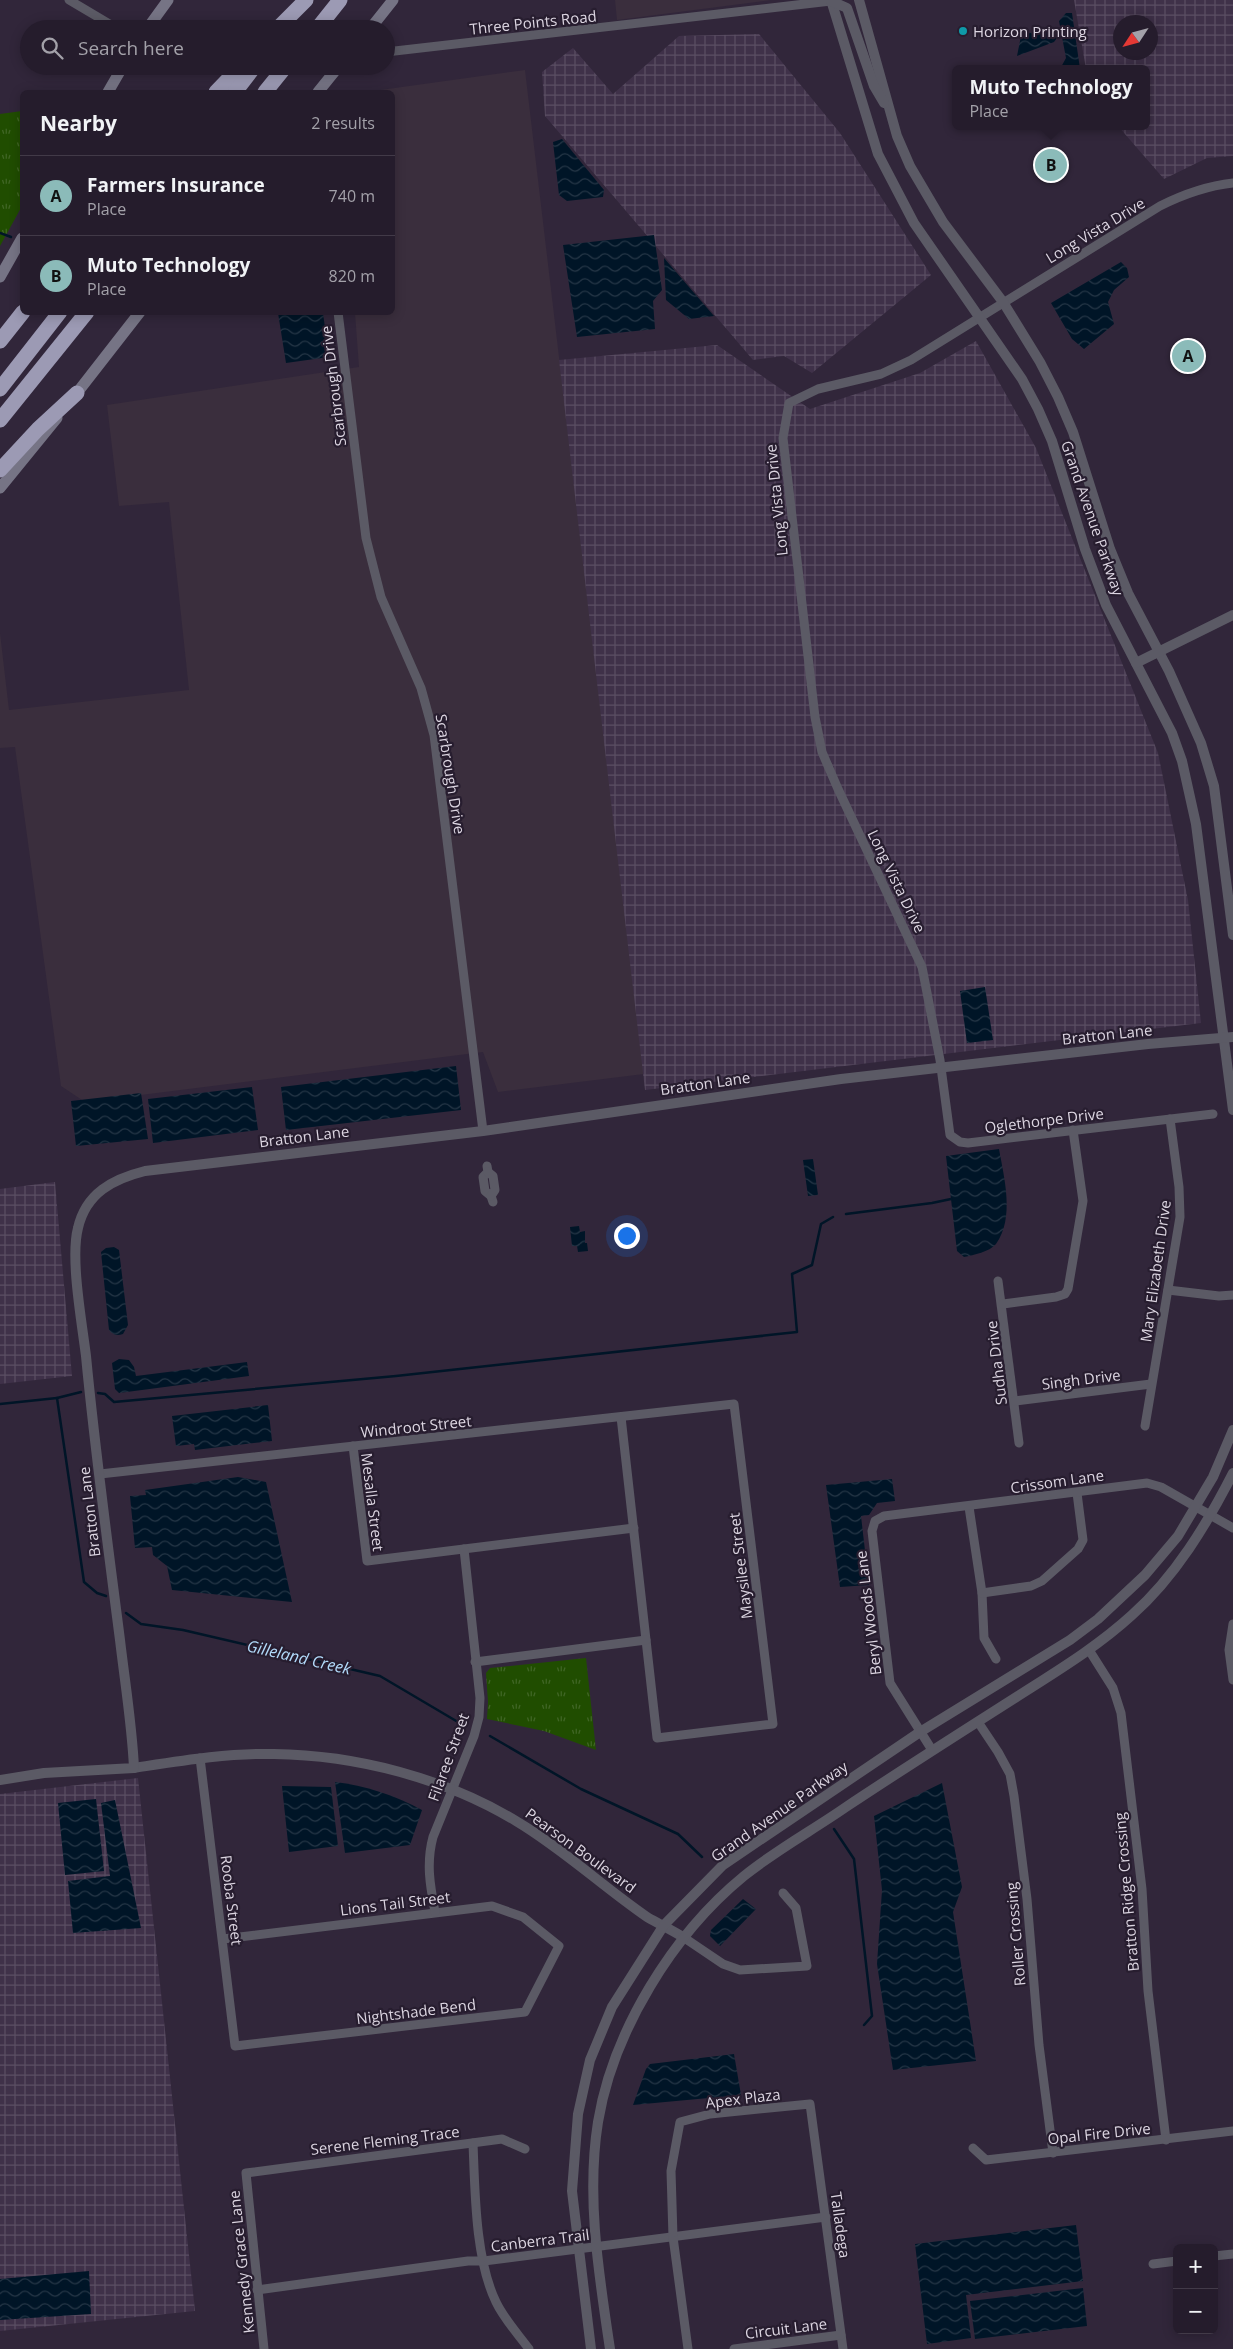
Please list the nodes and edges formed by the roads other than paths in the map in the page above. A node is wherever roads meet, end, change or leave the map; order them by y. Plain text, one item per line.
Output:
1 (69, 0) edge
2 (168, 0) edge
3 (307, 0) edge
4 (340, 0) edge
5 (393, 0) edge
6 (859, 0) edge
7 (831, 1) edge
8 (103, 20) edge
9 (154, 20) edge
10 (287, 20) edge
11 (293, 20) edge
12 (324, 20) edge
13 (377, 20) edge
14 (395, 51) edge
15 (118, 75) edge
16 (232, 75) edge
17 (248, 75) edge
18 (279, 75) edge
19 (332, 75) edge
20 (109, 90) edge
21 (218, 90) edge
22 (236, 90) edge
23 (267, 90) edge
24 (320, 90) edge
25 (892, 115) junction
26 (1233, 183) edge
27 (20, 242) edge
28 (0, 277) edge
29 (1003, 302) junction
30 (20, 315) edge
31 (58, 315) edge
32 (85, 315) edge
33 (138, 315) edge
34 (338, 315) edge
35 (980, 317) junction
36 (0, 341) edge
37 (0, 389) edge
38 (77, 393) junction
39 (0, 420) edge
40 (0, 470) edge
41 (0, 488) edge
42 (1233, 615) edge
43 (1159, 651) junction
44 (1136, 663) junction
45 (1233, 935) edge
46 (1229, 1037) edge
47 (941, 1067) junction
48 (1233, 1110) edge
49 (1213, 1114) dead end
50 (1170, 1119) junction
51 (1073, 1130) junction
52 (483, 1131) junction
53 (487, 1169) dead end
54 (492, 1199) dead end
55 (998, 1281) dead end
56 (1168, 1290) junction
57 (1233, 1295) edge
58 (1003, 1304) junction
59 (1151, 1384) junction
60 (1015, 1401) junction
61 (734, 1404) joint
62 (621, 1417) junction
63 (1145, 1426) dead end
64 (1233, 1430) edge
65 (1019, 1443) dead end
66 (352, 1446) junction
67 (1233, 1473) edge
68 (100, 1474) junction
69 (1077, 1493) junction
70 (1196, 1506) junction
71 (969, 1507) junction
72 (1211, 1515) junction
73 (875, 1520) joint
74 (634, 1528) junction
75 (1233, 1528) edge
76 (464, 1549) junction
77 (982, 1593) junction
78 (1233, 1624) edge
79 (646, 1640) junction
80 (1088, 1650) junction
81 (996, 1659) dead end
82 (475, 1662) junction
83 (1233, 1680) edge
84 (978, 1722) junction
85 (920, 1732) junction
86 (932, 1750) junction
87 (200, 1758) junction
88 (134, 1768) junction
89 (0, 1780) edge
90 (451, 1790) junction
91 (783, 1894) dead end
92 (435, 1912) junction
93 (664, 1925) junction
94 (683, 1937) junction
95 (223, 1939) junction
96 (559, 1946) joint
97 (235, 2046) joint
98 (810, 2104) joint
99 (1233, 2131) edge
100 (1166, 2140) junction
101 (473, 2143) junction
102 (973, 2148) dead end
103 (525, 2149) dead end
104 (1052, 2152) junction
105 (246, 2173) joint
106 (826, 2217) junction
107 (673, 2237) junction
108 (596, 2247) junction
109 (577, 2248) junction
110 (1233, 2254) edge
111 (1218, 2256) edge
112 (484, 2261) junction
113 (1173, 2262) edge
114 (1153, 2264) dead end
115 (257, 2290) junction
116 (841, 2335) junction
117 (264, 2349) edge
118 (530, 2349) edge
119 (591, 2349) edge
120 (610, 2349) edge
121 (688, 2349) edge
122 (734, 2349) edge
123 (843, 2349) edge

1 - 8 street
2 - 9 main road
3 - 10 highway
3 - 11 highway
4 - 12 highway
5 - 13 main road
6 - 25 street, Grand Avenue Parkway
7 - 14 street, Three Points Road
7 - 25 street
7 - 35 street, Grand Avenue Parkway
15 - 20 main road
16 - 21 highway
17 - 22 highway
18 - 23 highway
19 - 24 main road
25 - 29 street, Grand Avenue Parkway
26 - 29 street, Long Vista Drive
27 - 28 main road
29 - 35 street, Long Vista Drive
29 - 43 street, Grand Avenue Parkway
30 - 36 highway
31 - 37 highway
32 - 39 highway
33 - 38 main road
34 - 52 street, Scarbrough Drive
35 - 44 street, Grand Avenue Parkway
35 - 47 street, Long Vista Drive
38 - 40 highway
38 - 41 main road
42 - 43 street
43 - 44 street
43 - 45 street, Grand Avenue Parkway
44 - 46 street, Grand Avenue Parkway
46 - 47 street, Bratton Lane
46 - 48 street, Grand Avenue Parkway
47 - 51 street, Oglethorpe Drive
47 - 52 street, Bratton Lane
49 - 50 street, Oglethorpe Drive
50 - 51 street, Oglethorpe Drive
50 - 56 street, Mary Elizabeth Drive
51 - 58 street
52 - 68 street, Bratton Lane
53 - 54 street
55 - 58 street, Sudha Drive
56 - 57 street
56 - 59 street, Mary Elizabeth Drive
58 - 60 street, Sudha Drive
59 - 60 street, Singh Drive
59 - 63 street, Mary Elizabeth Drive
60 - 65 street, Sudha Drive
61 - 62 street, Windroot Street
61 - 79 street, Maysilee Street
62 - 66 street, Windroot Street
62 - 74 street
64 - 70 street, Grand Avenue Parkway
66 - 68 street, Windroot Street
66 - 76 street, Mesalla Street
67 - 72 street
68 - 88 street, Bratton Lane
69 - 70 street, Crissom Lane
69 - 71 street, Crissom Lane
69 - 77 street
70 - 72 street, Crissom Lane
70 - 85 street, Grand Avenue Parkway
71 - 73 street, Crissom Lane
71 - 77 street
72 - 75 street, Crissom Lane
72 - 80 street
73 - 85 street, Beryl Woods Lane
74 - 76 street
74 - 79 street
76 - 82 street, Filaree Street
77 - 81 street
78 - 83 street
79 - 82 street
80 - 84 street
80 - 100 street, Bratton Ridge Crossing
82 - 90 street, Filaree Street
84 - 86 street
84 - 104 street, Roller Crossing
85 - 86 street, Beryl Woods Lane
85 - 93 street, Grand Avenue Parkway
86 - 94 street
87 - 88 street, Pearson Boulevard
87 - 90 street, Pearson Boulevard
87 - 95 street, Rooba Street
88 - 89 street
90 - 92 street, Filaree Street
90 - 93 street, Pearson Boulevard
91 - 94 street
92 - 95 street, Lions Tail Street
92 - 96 street, Lions Tail Street
93 - 94 street, Pearson Boulevard
93 - 109 street, Grand Avenue Parkway
94 - 108 street
95 - 97 street, Rooba Street
96 - 97 street, Nightshade Bend
98 - 106 street, Talladega
98 - 107 street, Apex Plaza
99 - 100 street, Opal Fire Drive
100 - 104 street, Opal Fire Drive
101 - 103 street, Serene Fleming Trace
101 - 105 street, Serene Fleming Trace
101 - 112 street
102 - 104 street, Opal Fire Drive
105 - 115 street, Kennedy Grace Lane
106 - 107 street, Canberra Trail
106 - 116 street, Talladega
107 - 108 street, Canberra Trail
107 - 121 street
108 - 109 street, Canberra Trail
108 - 120 street
109 - 112 street, Canberra Trail
109 - 119 street, Grand Avenue Parkway
110 - 111 street
112 - 115 street, Canberra Trail
112 - 118 street
113 - 114 street
115 - 117 street, Kennedy Grace Lane
116 - 122 street, Circuit Lane
116 - 123 street, Talladega

